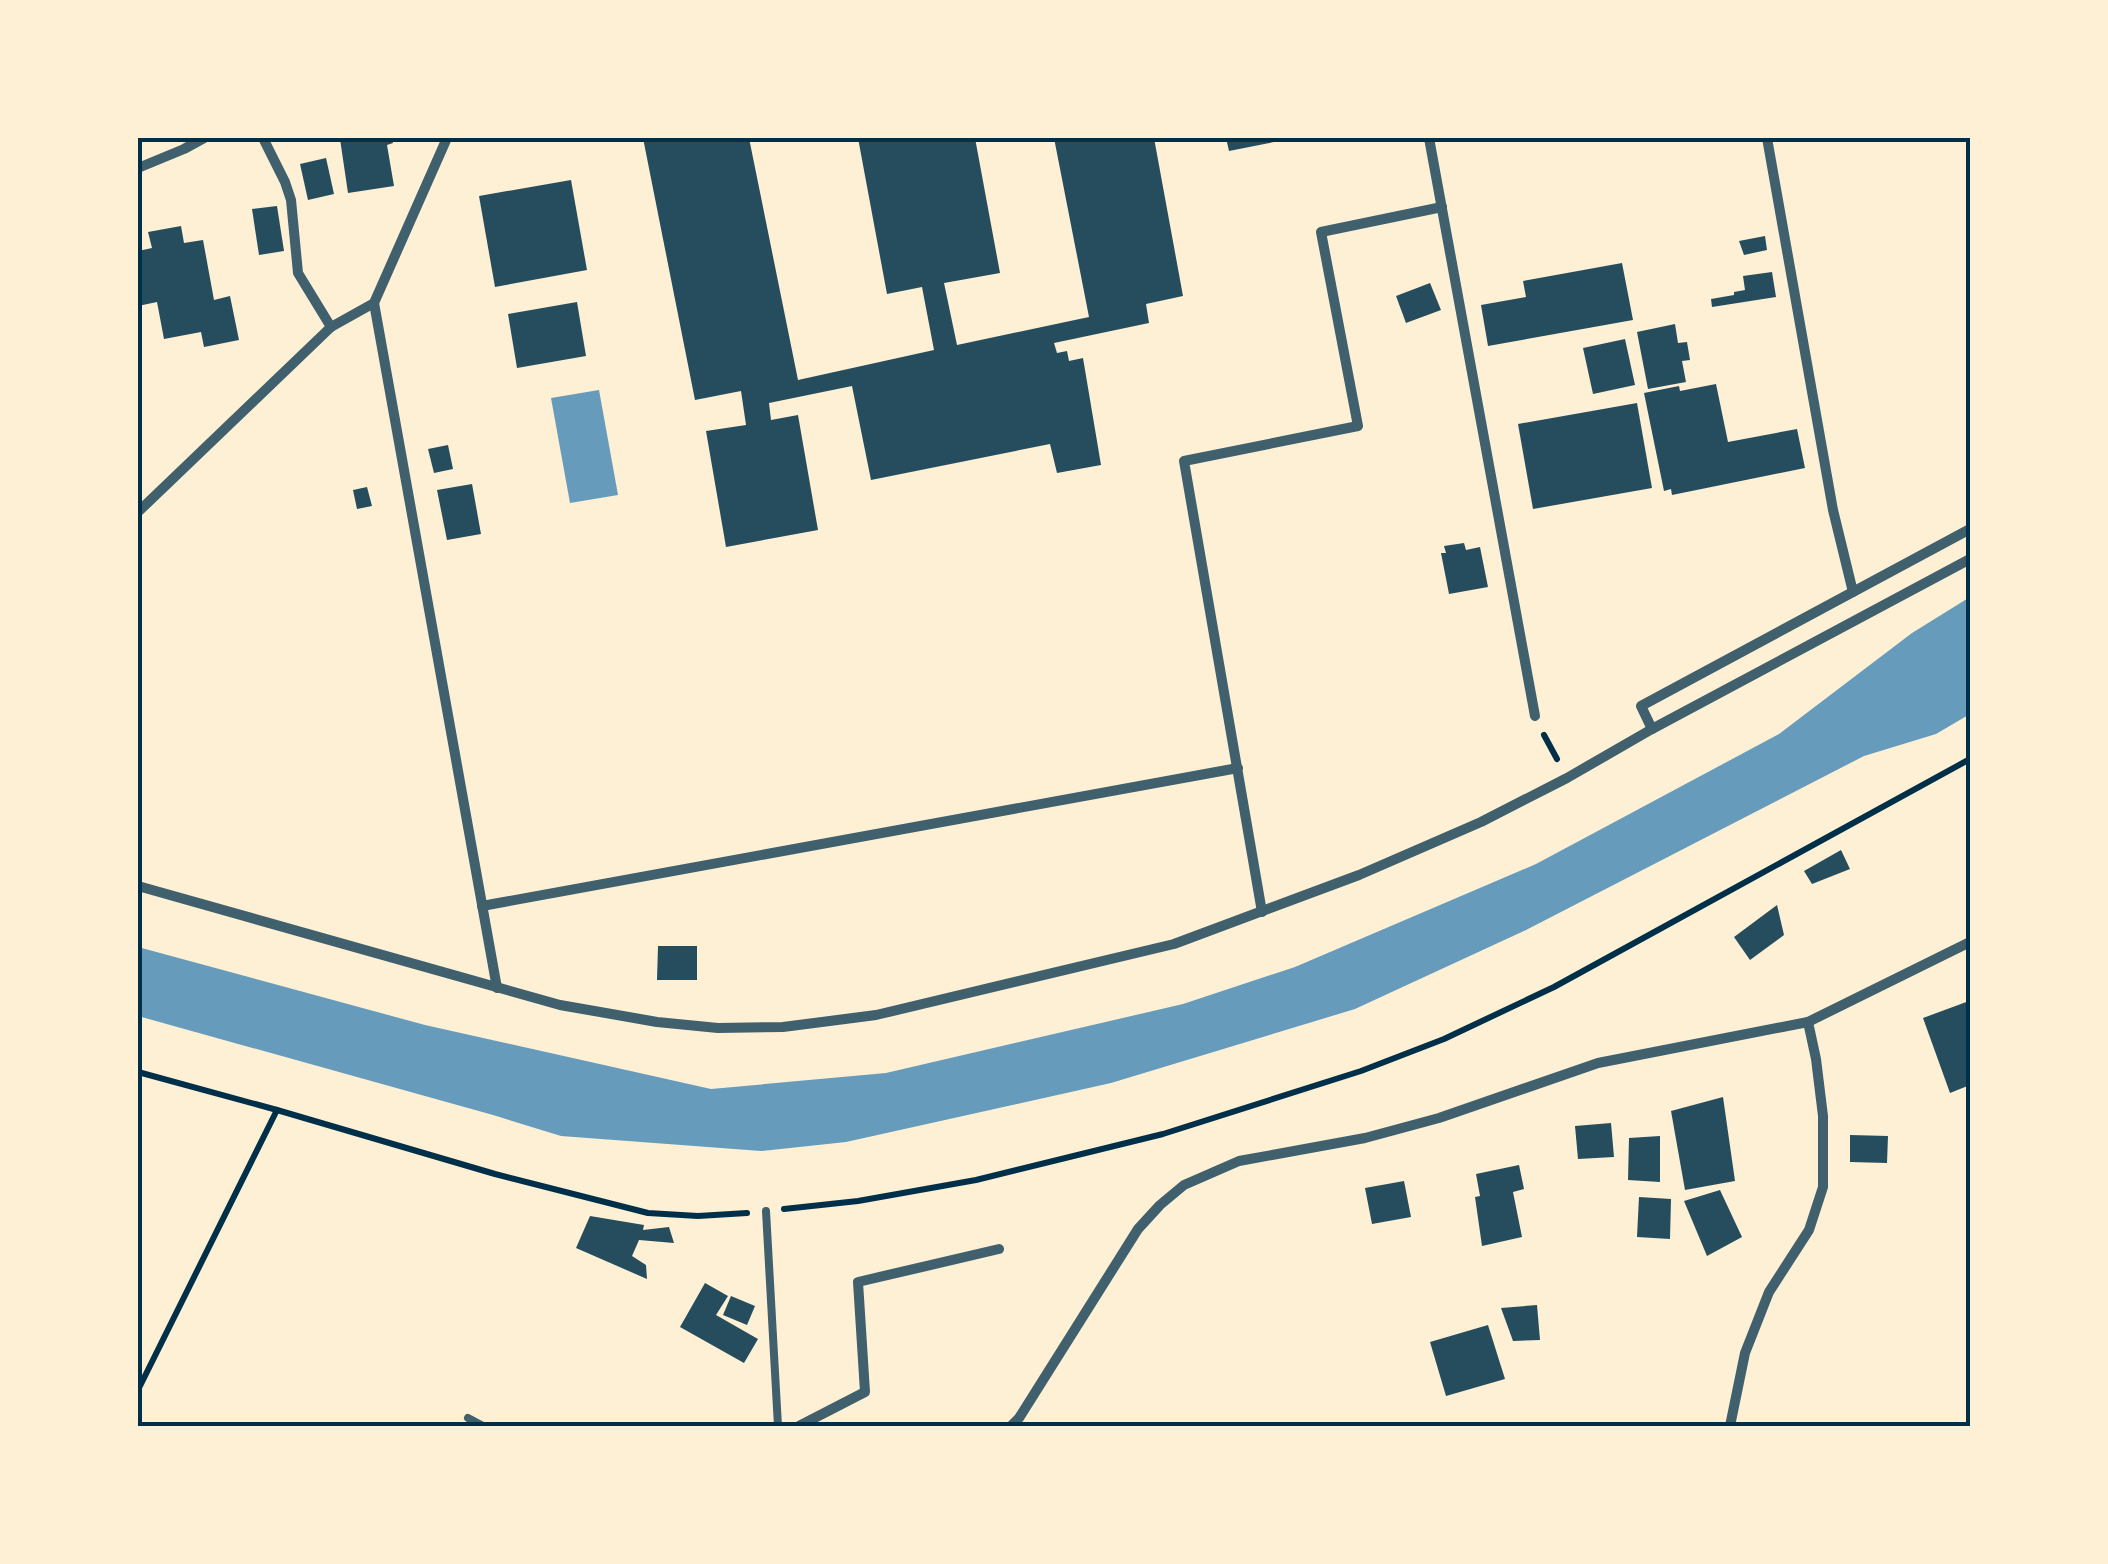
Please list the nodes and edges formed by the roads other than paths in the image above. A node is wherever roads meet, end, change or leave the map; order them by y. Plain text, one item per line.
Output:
1 (204, 138) edge
2 (263, 138) edge
3 (447, 138) edge
4 (1429, 138) edge
5 (1766, 138) edge
6 (138, 168) edge
7 (1442, 207) junction
8 (374, 303) junction
9 (331, 327) junction
10 (138, 512) edge
11 (1970, 529) edge
12 (1970, 559) edge
13 (1853, 592) junction
14 (1534, 716) road end
15 (1652, 729) junction
16 (1238, 768) junction
17 (138, 886) edge
18 (482, 906) junction
19 (1262, 912) junction
20 (1970, 942) edge
21 (497, 988) junction
22 (1808, 1022) junction
23 (766, 1211) road end
24 (999, 1249) dead end
25 (468, 1418) dead end
26 (482, 1426) edge
27 (778, 1426) edge
28 (799, 1426) edge
29 (1011, 1426) edge
30 (1730, 1426) edge

1 - 6 street
2 - 9 street
3 - 8 street
4 - 7 street
5 - 13 street
7 - 14 street
7 - 16 street
8 - 9 street
8 - 18 street
9 - 10 street
11 - 13 street
12 - 15 street
13 - 15 street
15 - 19 street
16 - 18 street
16 - 19 street
17 - 21 street
18 - 21 street
19 - 21 street
20 - 22 street
22 - 29 street
22 - 30 street
23 - 27 lane
24 - 28 street
25 - 26 lane

